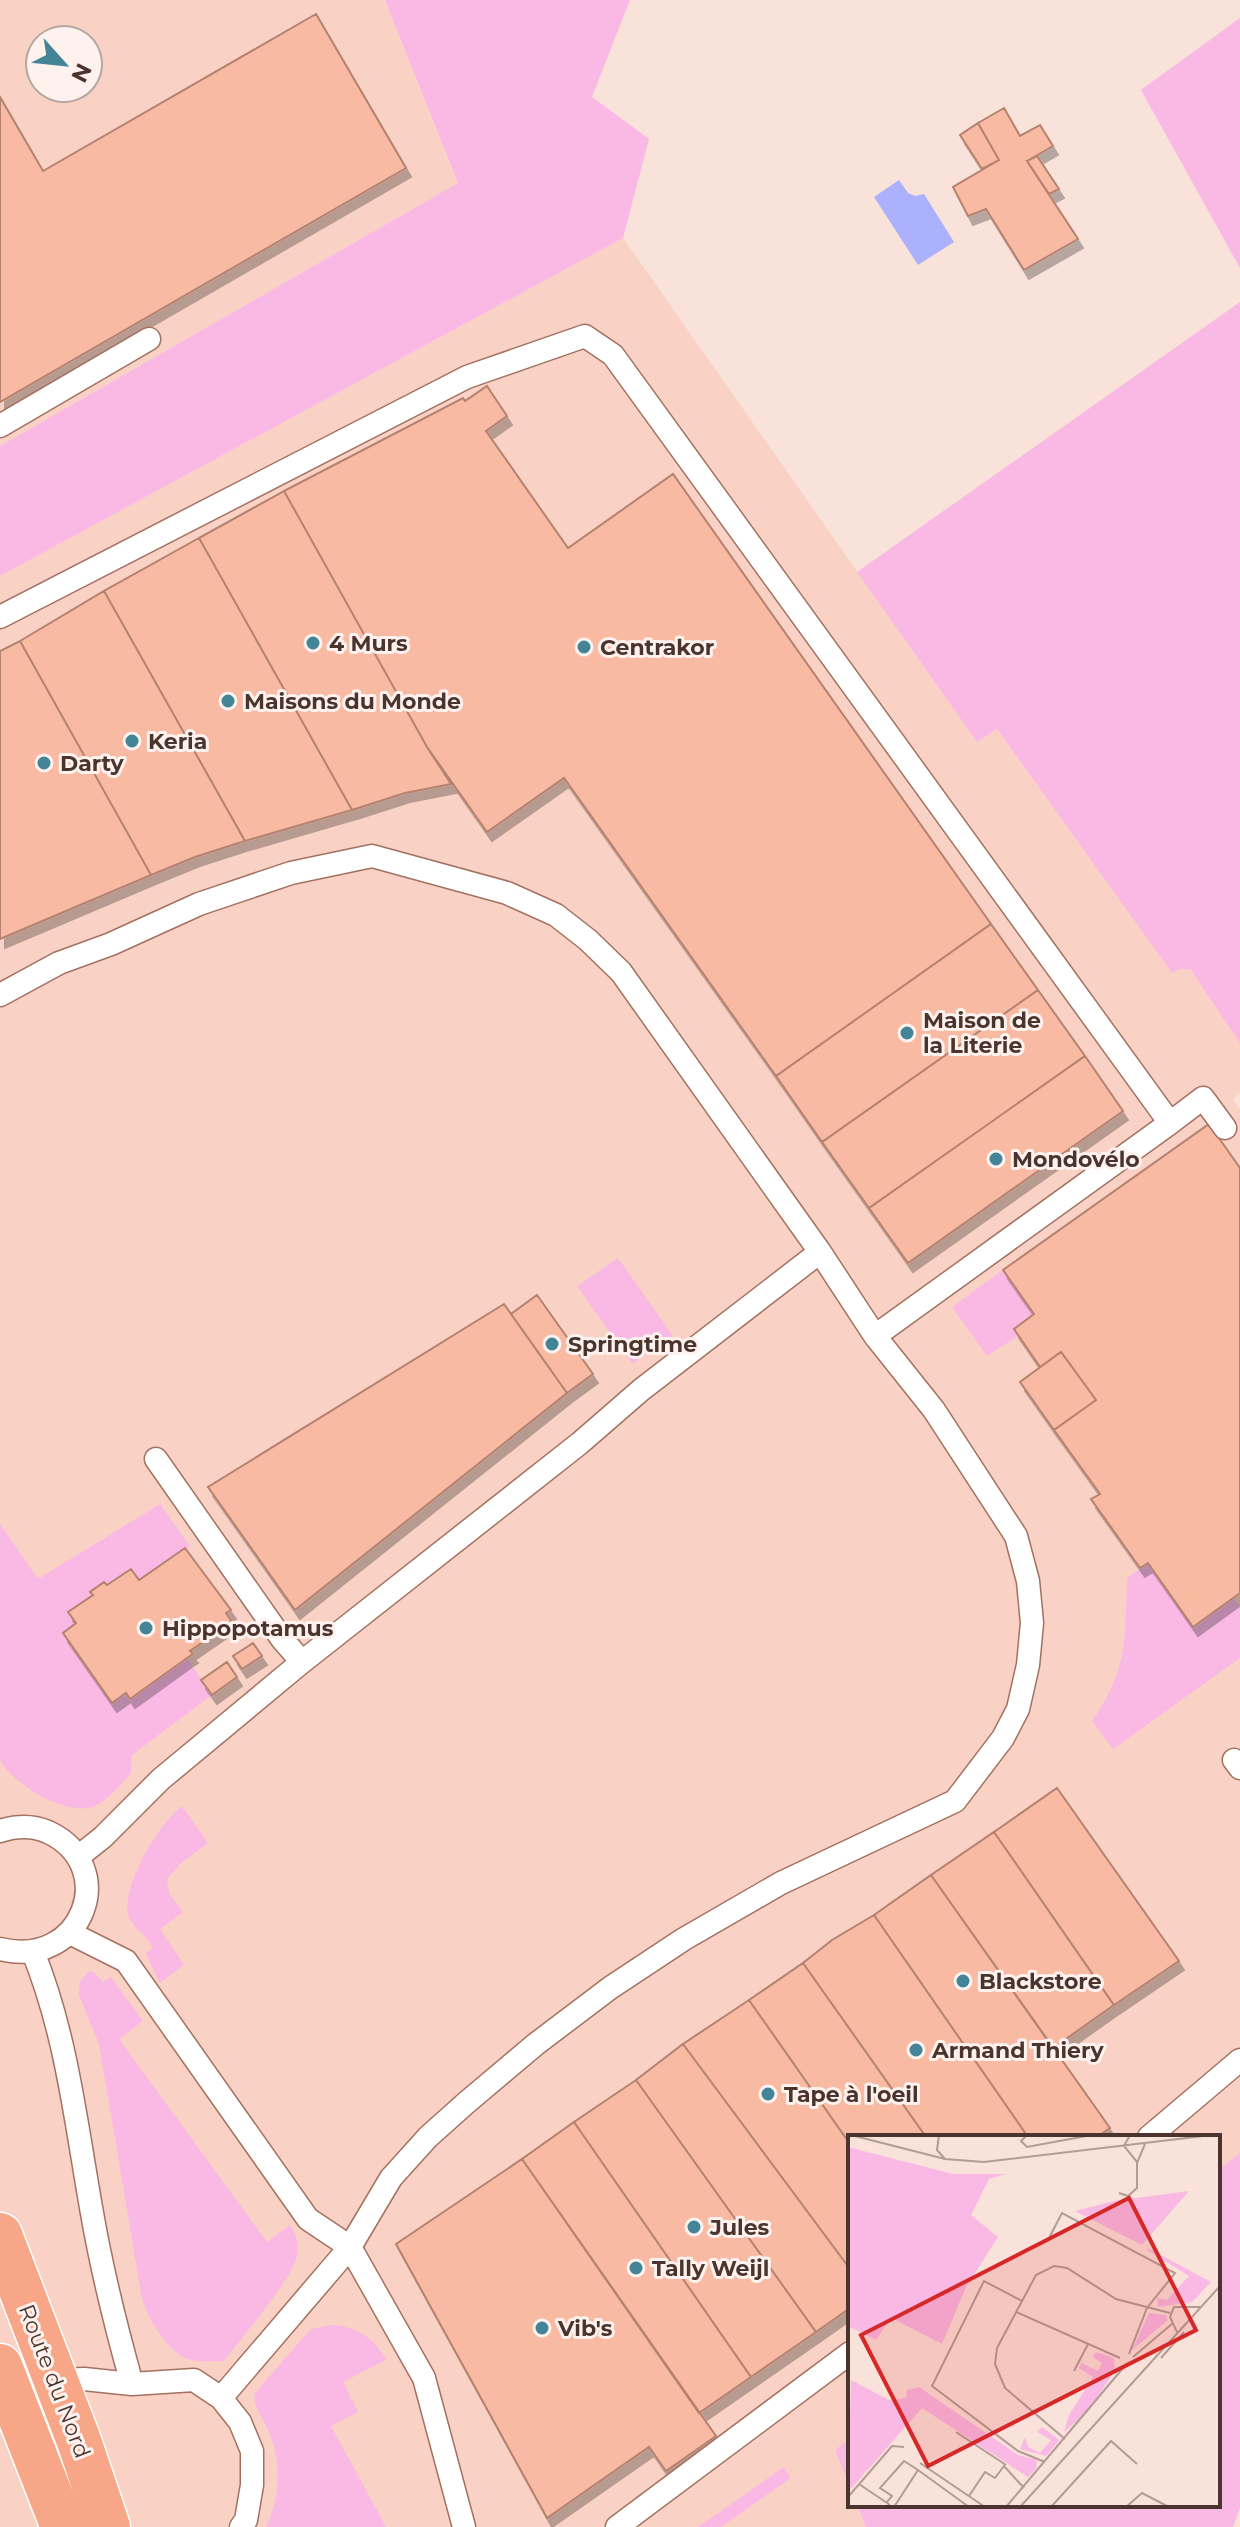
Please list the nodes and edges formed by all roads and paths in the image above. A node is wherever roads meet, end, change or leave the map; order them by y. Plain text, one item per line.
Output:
1 (149, 339) dead end
2 (0, 426) edge
3 (0, 617) edge
4 (0, 995) edge
5 (1170, 1123) junction
6 (1225, 1128) dead end
7 (820, 1252) junction
8 (875, 1336) junction
9 (156, 1459) dead end
10 (302, 1662) junction
11 (0, 1831) edge
12 (78, 1857) junction
13 (70, 1933) junction
14 (0, 1949) edge
15 (33, 1952) junction
16 (1240, 2060) edge
17 (1151, 2135) edge
18 (0, 2235) edge
19 (350, 2247) junction
20 (848, 2354) edge
21 (0, 2366) edge
22 (56, 2380) junction
23 (132, 2384) junction
24 (221, 2398) junction
25 (63, 2527) edge
26 (108, 2527) edge
27 (241, 2527) edge
28 (464, 2527) edge
29 (617, 2527) edge

1 - 2 lane
3 - 5 lane
4 - 7 lane
5 - 6 lane
5 - 8 lane
7 - 8 lane
7 - 10 lane
8 - 19 lane
9 - 10 lane
10 - 12 lane
11 - 12 lane
12 - 13 lane
13 - 15 lane
13 - 19 lane
14 - 15 lane
15 - 23 lane
16 - 17 lane
18 - 22 main road, Route du Nord
19 - 24 lane
19 - 28 lane
20 - 29 lane
21 - 25 main road, Route du Nord
22 - 23 lane
22 - 26 main road, Route du Nord
23 - 24 lane
24 - 27 lane

